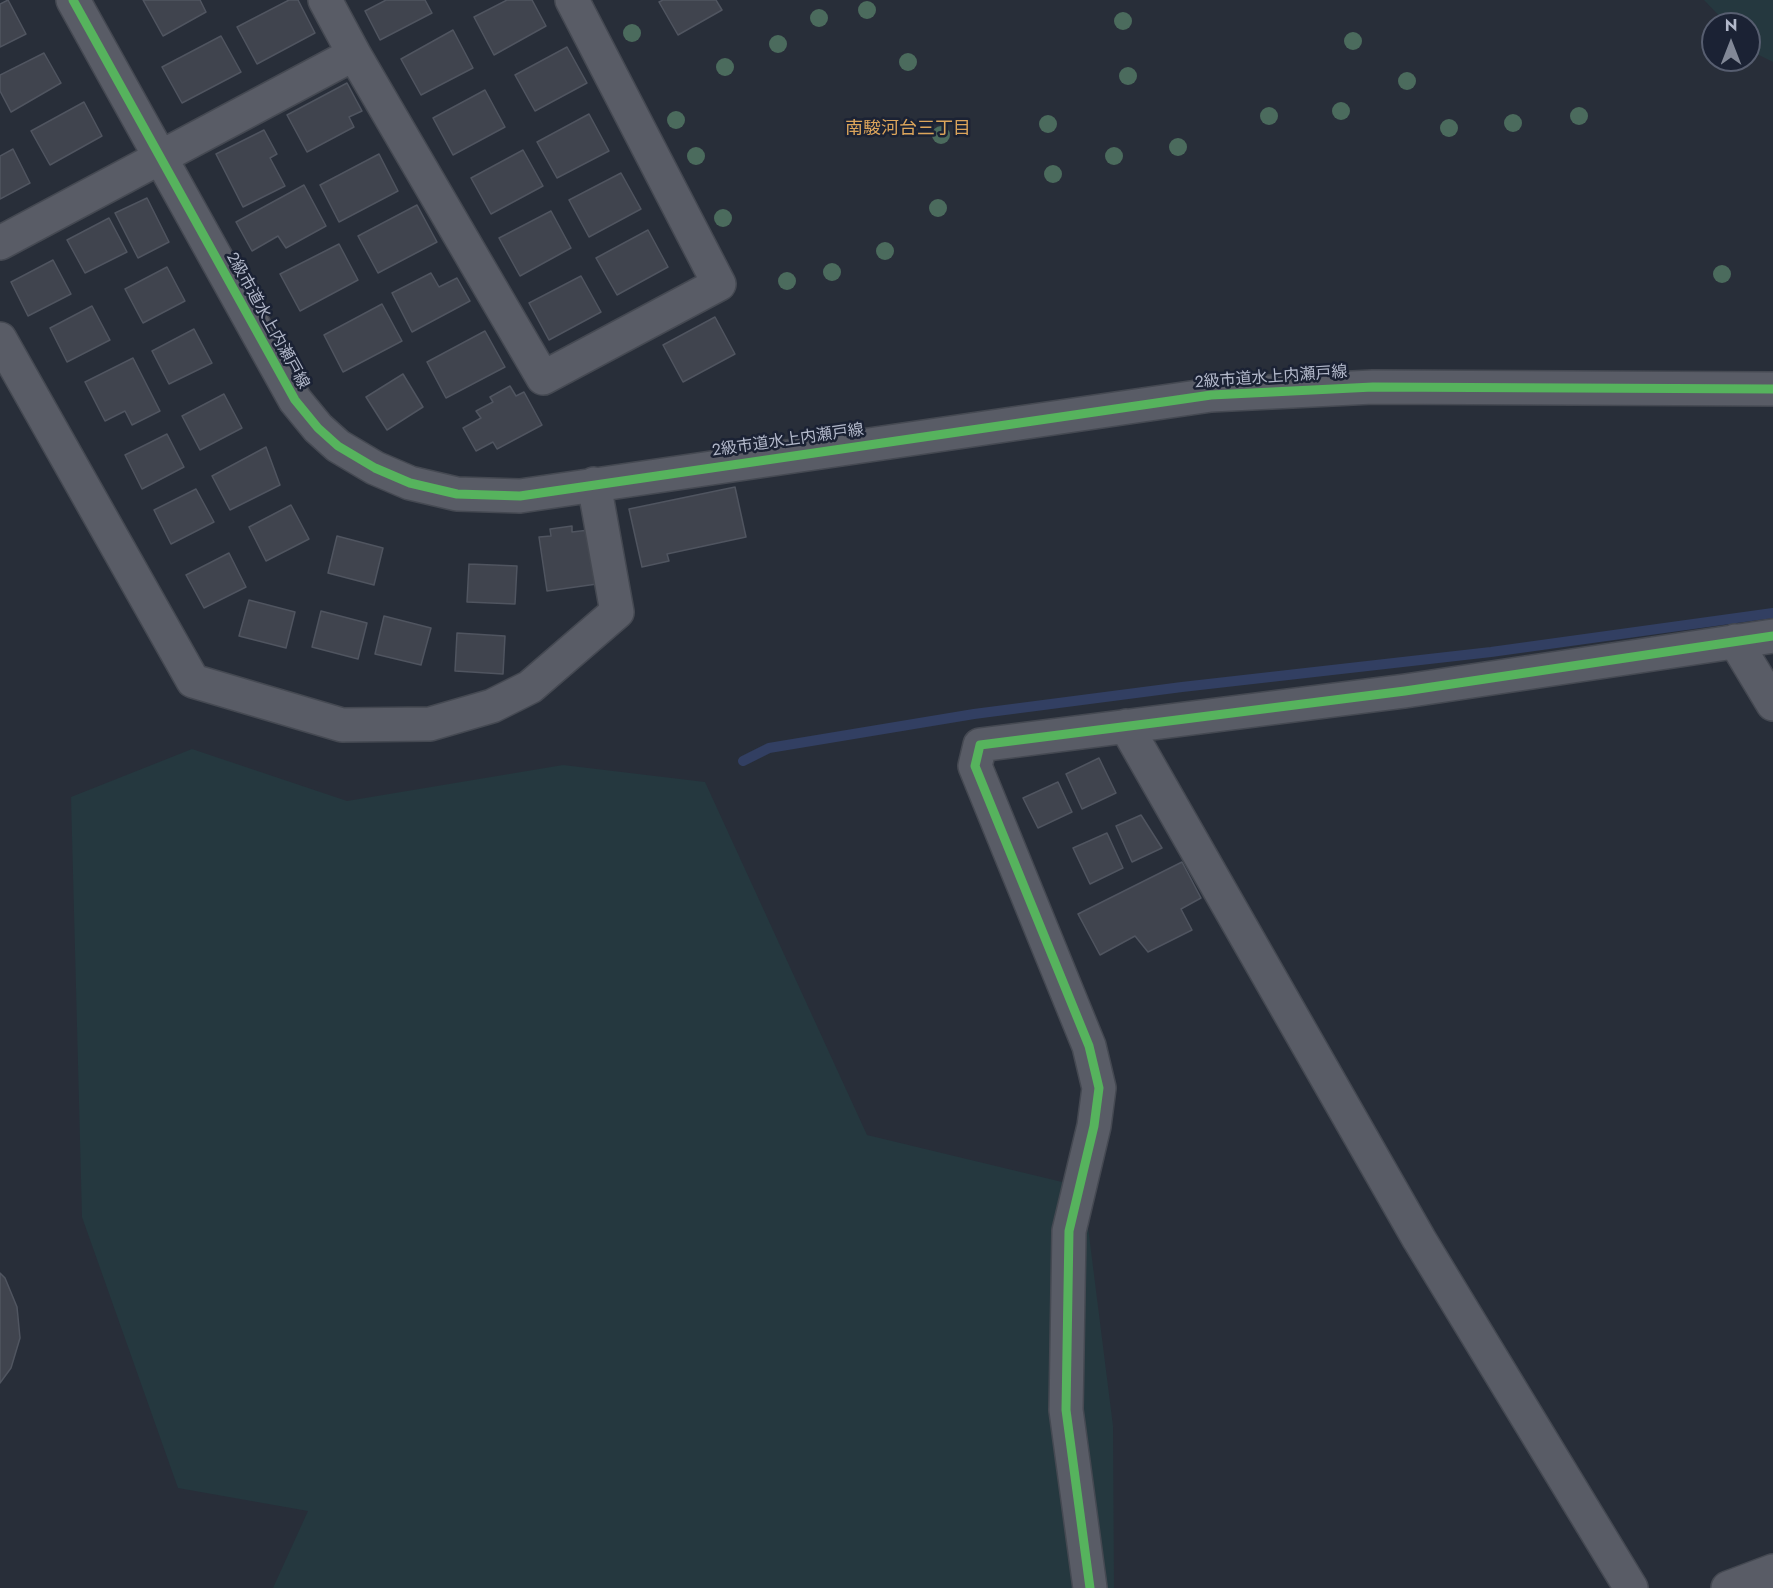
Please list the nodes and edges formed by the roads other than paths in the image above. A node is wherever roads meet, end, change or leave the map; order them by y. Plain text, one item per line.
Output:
1 (73, 0) edge
2 (324, 0) edge
3 (572, 0) edge
4 (354, 54) junction
5 (160, 159) junction
6 (0, 243) edge
7 (0, 339) edge
8 (1773, 389) edge
9 (594, 484) junction
10 (1773, 636) edge
11 (1735, 641) junction
12 (1773, 704) edge
13 (1126, 726) junction
14 (1773, 1571) edge
15 (1090, 1588) edge
16 (1631, 1588) edge
17 (1728, 1588) edge

1 - 5 street, 2級市道水上内瀬戸線
2 - 4 street
3 - 4 street
4 - 5 street
5 - 6 street
5 - 9 street, 2級市道水上内瀬戸線
7 - 9 street
8 - 9 street, 2級市道水上内瀬戸線
10 - 11 street
11 - 12 street
11 - 13 street
13 - 15 street
13 - 16 street
14 - 17 street

